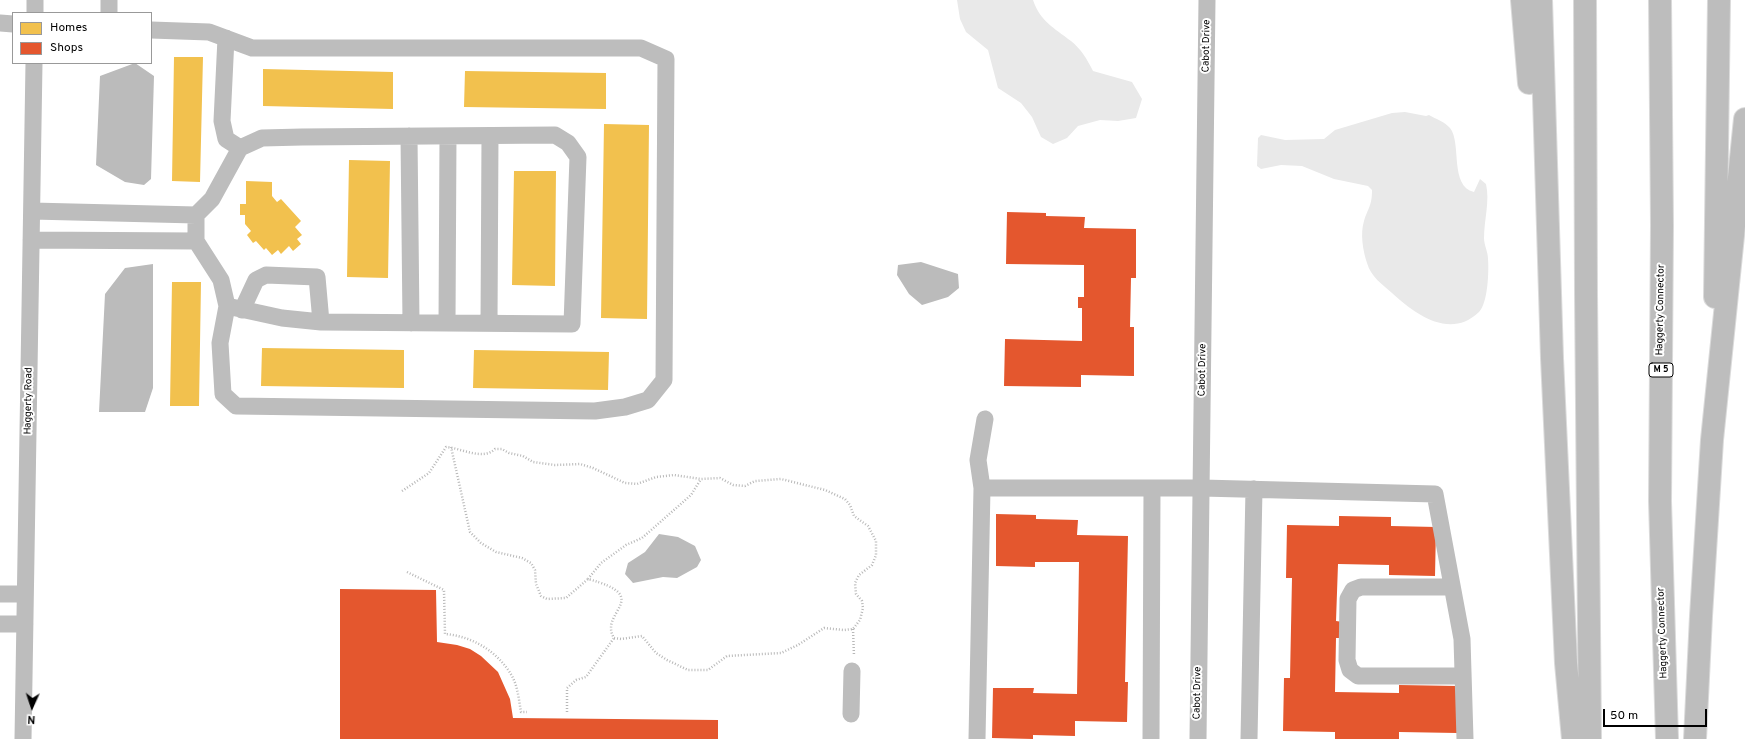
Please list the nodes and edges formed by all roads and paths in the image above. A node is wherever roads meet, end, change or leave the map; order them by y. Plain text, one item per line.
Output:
1 (35, 0) edge
2 (109, 0) edge
3 (1207, 0) edge
4 (1522, 0) edge
5 (1540, 0) edge
6 (1585, 0) edge
7 (1660, 0) edge
8 (1719, 0) edge
9 (35, 12) edge
10 (109, 12) edge
11 (0, 23) edge
12 (12, 24) edge
13 (152, 30) edge
14 (226, 38) junction
15 (34, 64) edge
16 (1745, 119) edge
17 (409, 136) junction
18 (448, 136) junction
19 (490, 136) junction
20 (240, 148) junction
21 (32, 211) junction
22 (109, 213) junction
23 (196, 215) junction
24 (1548, 234) junction
25 (31, 240) junction
26 (110, 240) junction
27 (196, 241) junction
28 (234, 308) junction
29 (321, 322) junction
30 (410, 323) junction
31 (448, 323) junction
32 (489, 323) junction
33 (985, 420) dead end
34 (1712, 440) junction
35 (451, 448) junction
36 (701, 479) junction
37 (982, 488) junction
38 (1152, 488) junction
39 (1202, 488) junction
40 (1254, 489) junction
41 (402, 491) dead end
42 (407, 572) dead end
43 (588, 579) junction
44 (1452, 587) junction
45 (0, 594) edge
46 (25, 594) junction
47 (0, 624) edge
48 (25, 624) junction
49 (853, 629) junction
50 (614, 638) junction
51 (852, 672) joint
52 (1463, 676) junction
53 (528, 712) dead end
54 (567, 712) dead end
55 (851, 714) dead end
56 (22, 739) edge
57 (977, 739) edge
58 (1151, 739) edge
59 (1198, 739) edge
60 (1249, 739) edge
61 (1465, 739) edge
62 (1573, 739) edge
63 (1590, 739) edge
64 (1666, 739) edge
65 (1696, 739) edge

1 - 9 street
2 - 10 street
3 - 39 street, Cabot Drive
4 - 24 highway
5 - 24 highway
6 - 63 highway
7 - 64 highway, Haggerty Connector / M 5
8 - 34 highway
11 - 12 street
13 - 14 street
14 - 20 street
14 - 28 street
15 - 21 street, Haggerty Road
16 - 34 highway
17 - 18 street
17 - 20 street
17 - 30 street
18 - 19 street
18 - 31 street
19 - 32 street
19 - 32 street
20 - 23 street
21 - 22 street
21 - 25 street, Haggerty Road
22 - 23 street
22 - 26 street
23 - 27 street
24 - 62 highway
25 - 26 street
25 - 46 street, Haggerty Road
26 - 27 street
27 - 28 street
28 - 29 street
28 - 29 street
29 - 30 street
30 - 31 street
31 - 32 street
33 - 37 street
34 - 65 highway
35 - 36 path
35 - 41 path
35 - 43 path
36 - 43 path
36 - 49 path
37 - 38 street
37 - 57 street
38 - 39 street
38 - 58 street
39 - 40 street
39 - 59 street, Cabot Drive
40 - 44 street
40 - 60 street
42 - 53 path
43 - 50 path
44 - 52 street
44 - 52 street
45 - 46 street
46 - 48 street, Haggerty Road
47 - 48 street
48 - 56 street, Haggerty Road
49 - 50 path
49 - 51 path
50 - 54 path
51 - 55 street
52 - 61 street

